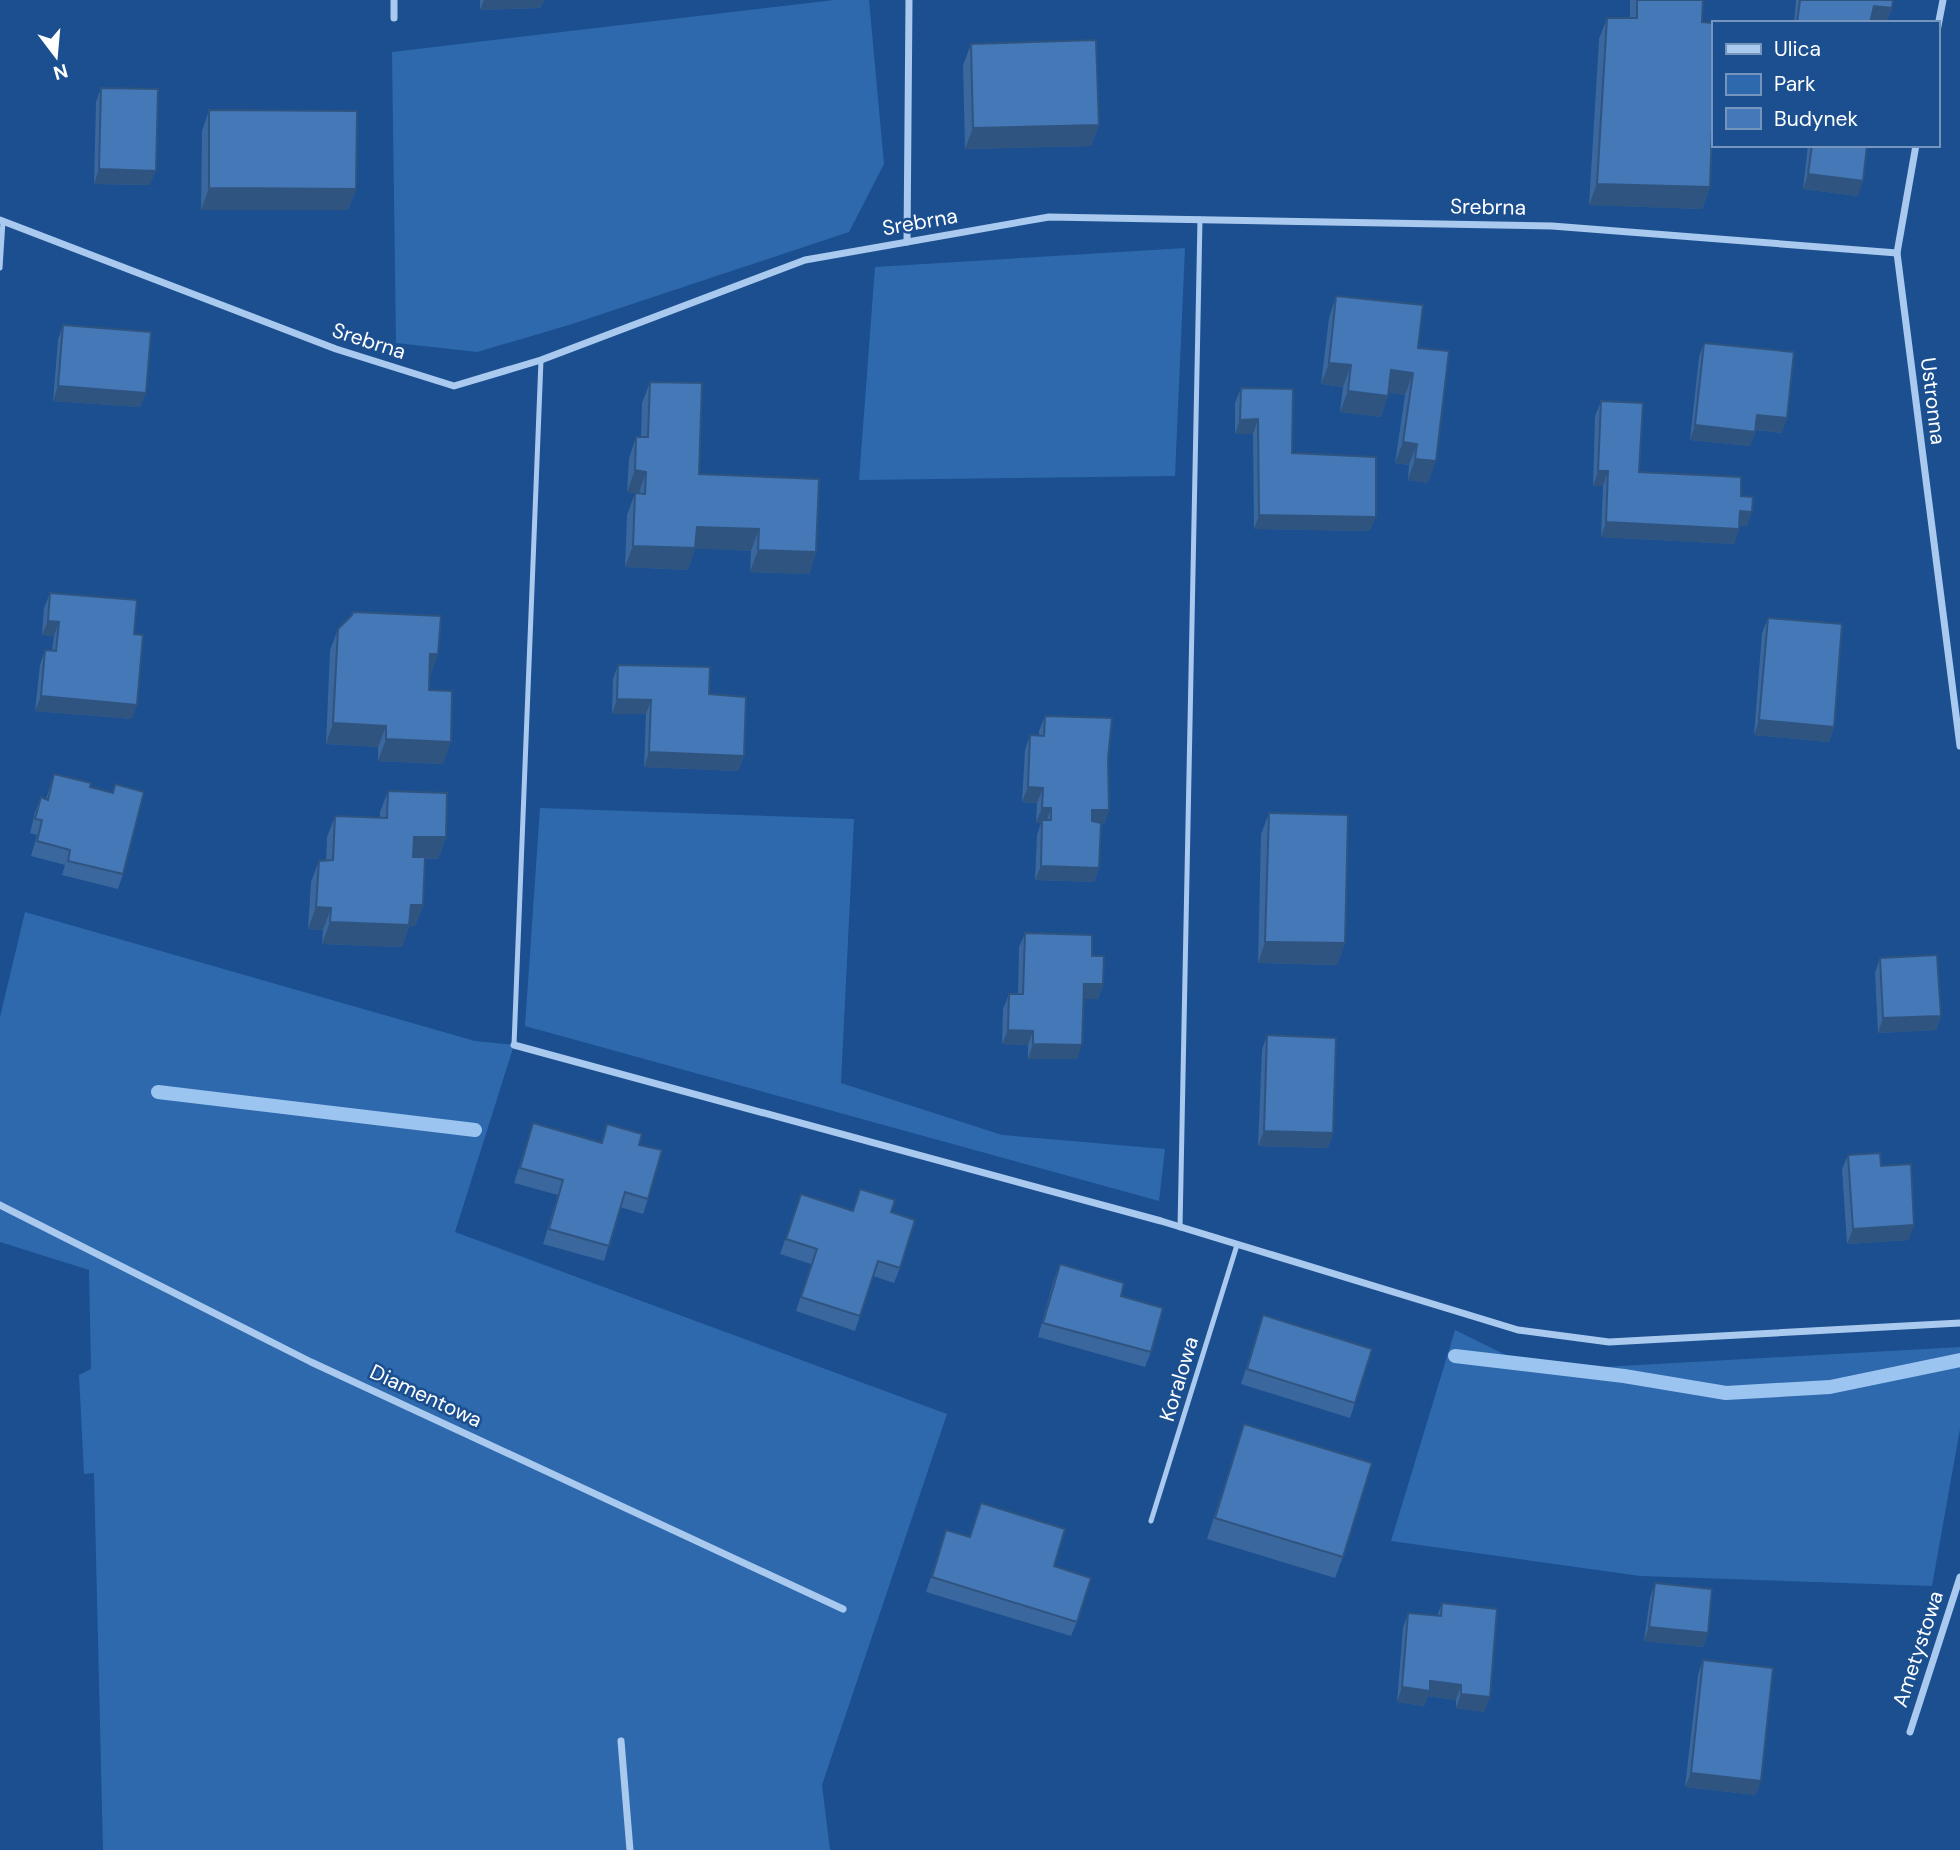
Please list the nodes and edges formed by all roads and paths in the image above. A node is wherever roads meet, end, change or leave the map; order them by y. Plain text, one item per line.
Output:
1 (394, 0) edge
2 (909, 0) edge
3 (1943, 0) edge
4 (394, 18) dead end
5 (1939, 21) edge
6 (1916, 147) edge
7 (1200, 219) junction
8 (2, 220) edge
9 (908, 242) junction
10 (1897, 253) junction
11 (0, 268) edge
12 (541, 360) junction
13 (1960, 746) edge
14 (514, 1045) joint
15 (0, 1205) edge
16 (1180, 1227) junction
17 (1237, 1245) junction
18 (1960, 1323) edge
19 (1151, 1521) dead end
20 (1960, 1577) edge
21 (843, 1609) dead end
22 (1910, 1732) dead end
23 (621, 1741) dead end
24 (630, 1850) edge

1 - 4 street
2 - 9 street
3 - 5 street
6 - 10 street, Ustronna
7 - 9 street, Srebrna
7 - 10 street, Srebrna
7 - 16 lane
8 - 11 lane
8 - 12 street, Srebrna
9 - 12 street, Srebrna
10 - 13 street, Ustronna
12 - 14 lane
14 - 16 street
15 - 21 street, Diamentowa
16 - 17 street
17 - 18 street
17 - 19 lane, Koralowa
20 - 22 street, Ametystowa
23 - 24 street

